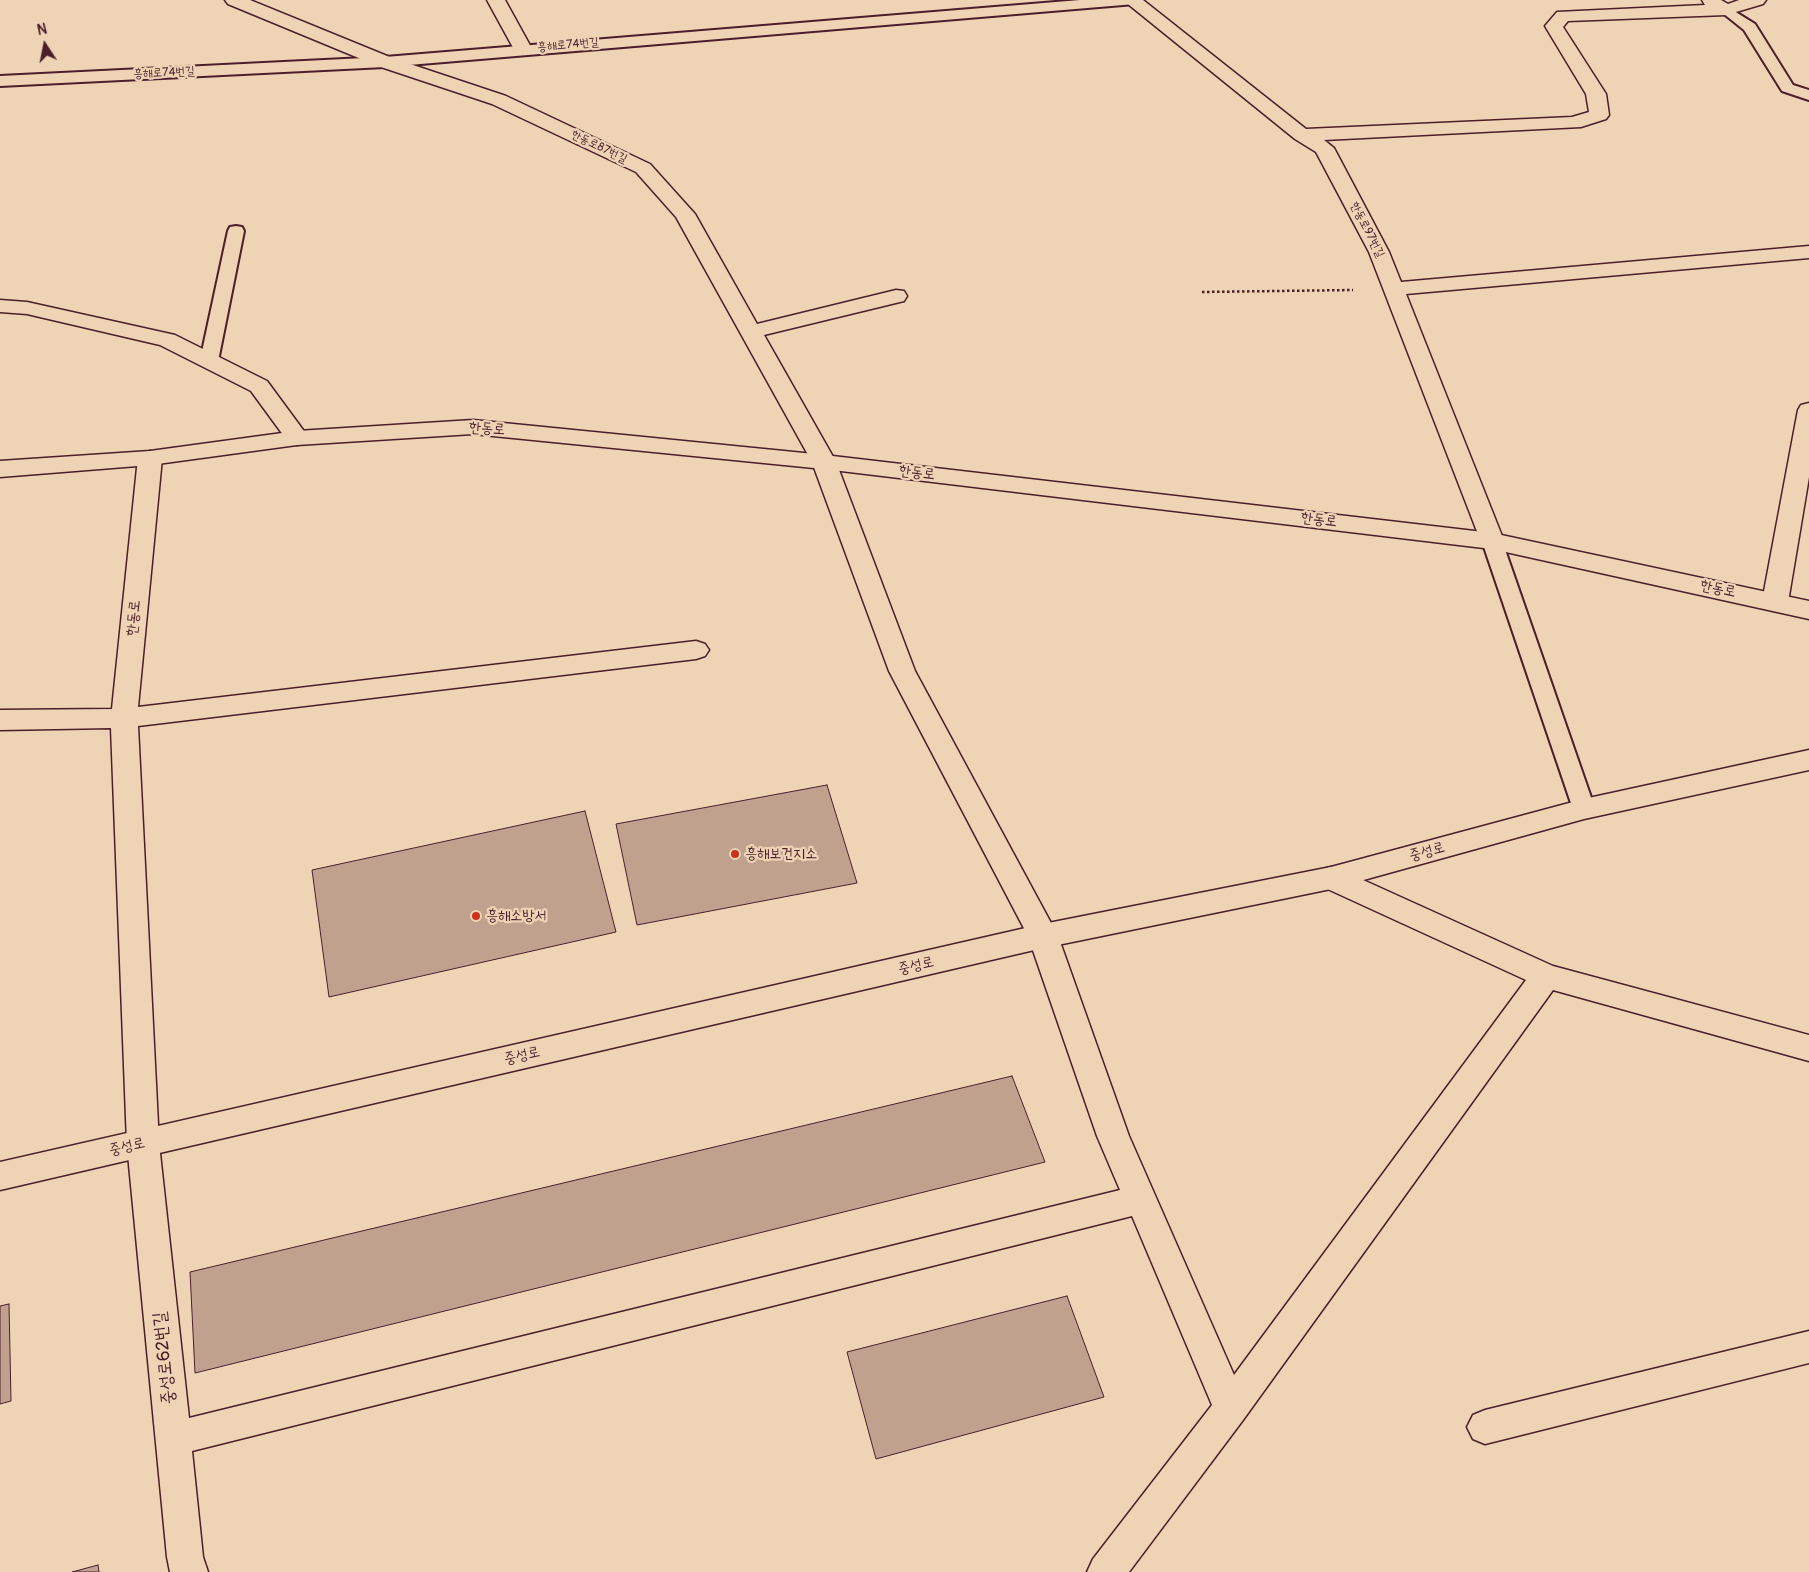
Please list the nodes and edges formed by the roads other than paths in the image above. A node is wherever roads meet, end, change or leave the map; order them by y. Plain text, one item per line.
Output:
1 (234, 0) edge
2 (496, 0) edge
3 (1133, 0) edge
4 (1709, 0) edge
5 (1757, 0) edge
6 (1726, 10) junction
7 (522, 48) junction
8 (385, 62) junction
9 (0, 81) edge
10 (1809, 96) edge
11 (1302, 135) junction
12 (236, 231) dead end
13 (1809, 252) edge
14 (1394, 289) junction
15 (896, 296) dead end
16 (0, 306) edge
17 (751, 332) junction
18 (209, 361) junction
19 (1809, 410) edge
20 (297, 438) junction
21 (150, 458) junction
22 (824, 462) junction
23 (0, 469) edge
24 (1492, 540) junction
25 (1775, 602) junction
26 (1809, 610) edge
27 (696, 650) dead end
28 (124, 718) junction
29 (0, 720) edge
30 (1809, 760) edge
31 (1584, 809) junction
32 (1331, 878) junction
33 (1043, 936) junction
34 (1546, 976) junction
35 (1809, 1048) edge
36 (143, 1144) junction
37 (0, 1176) edge
38 (1140, 1200) junction
39 (1809, 1347) edge
40 (1231, 1408) junction
41 (1485, 1427) dead end
42 (173, 1439) junction
43 (189, 1572) edge
44 (1106, 1572) edge

1 - 8 street, 한동로87번길
2 - 7 street
3 - 7 lane, 흥해로74번길
3 - 11 street, 한동로97번길
4 - 6 street
5 - 6 street
6 - 10 lane
6 - 11 street
7 - 8 lane, 흥해로74번길
8 - 9 lane, 흥해로74번길
8 - 17 street, 한동로87번길
11 - 14 street, 한동로97번길
12 - 18 lane
13 - 14 street
14 - 24 street, 한동로97번길
15 - 17 street
16 - 18 street
17 - 22 street, 한동로87번길
18 - 20 street
19 - 25 street
20 - 21 street, 한동로
20 - 22 street, 한동로
21 - 23 street, 한동로
21 - 28 street, 한동로
22 - 24 street, 한동로
22 - 33 street
24 - 25 street, 한동로
24 - 31 lane
25 - 26 street, 한동로
27 - 28 street
28 - 29 street
28 - 36 street, 한동로
30 - 31 street, 중성로
31 - 32 street, 중성로
32 - 33 street, 중성로
32 - 34 street
33 - 36 street, 중성로
33 - 38 street
34 - 35 street
34 - 40 street
36 - 37 street, 중성로
36 - 42 street, 중성로62번길
38 - 40 street
38 - 42 street
39 - 41 street
40 - 44 street
42 - 43 street, 중성로62번길

